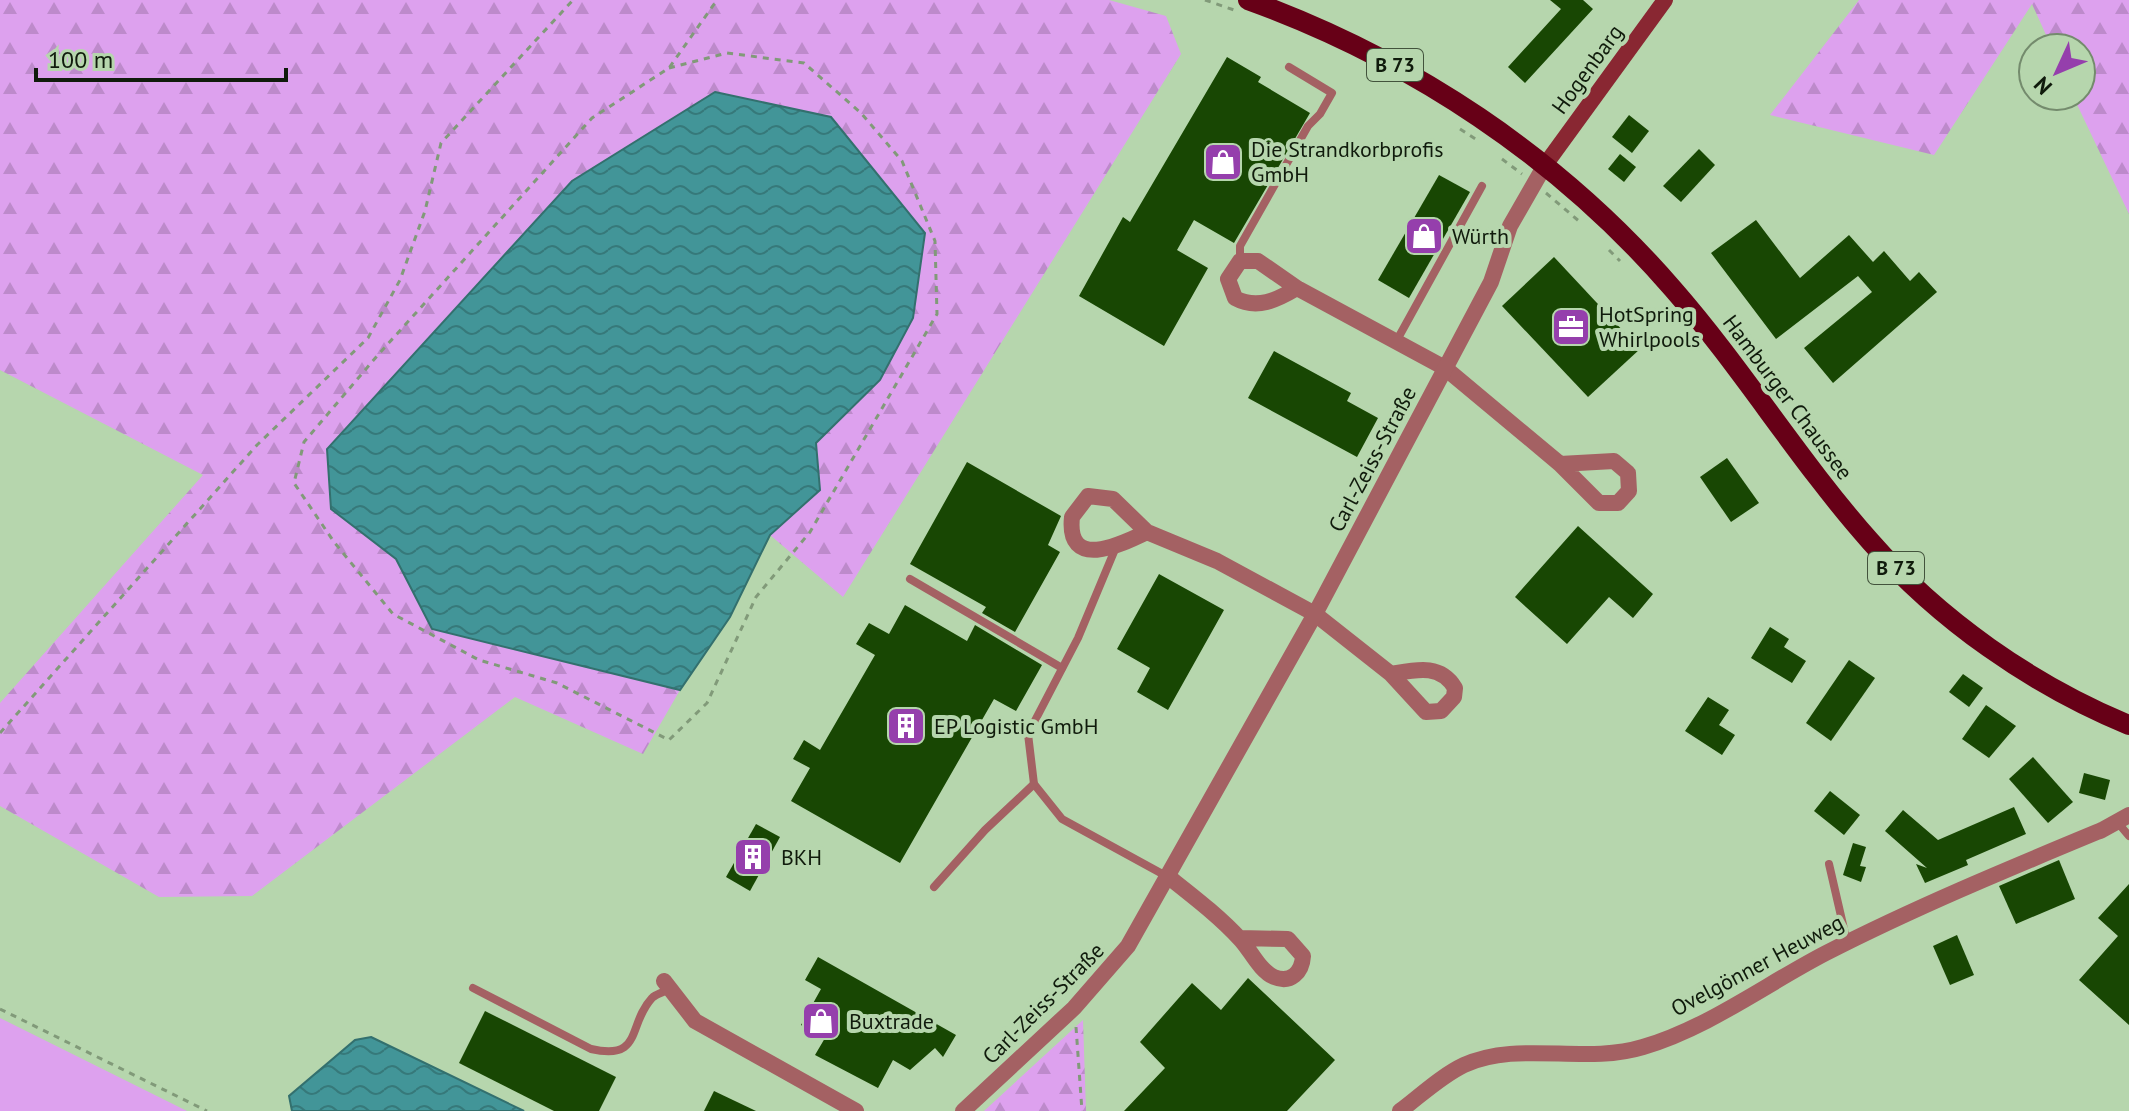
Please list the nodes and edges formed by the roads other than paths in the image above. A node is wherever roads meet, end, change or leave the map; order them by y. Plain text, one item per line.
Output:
1 (1665, 0) edge
2 (1244, 6) edge
3 (1289, 67) dead end
4 (1545, 165) junction
5 (1482, 186) dead end
6 (1240, 261) junction
7 (1297, 288) junction
8 (1397, 340) junction
9 (1445, 368) junction
10 (1560, 464) dead end
11 (1147, 532) junction
12 (1117, 547) junction
13 (910, 579) dead end
14 (1315, 614) junction
15 (1062, 668) junction
16 (1391, 674) dead end
17 (2129, 725) edge
18 (1034, 784) junction
19 (2125, 825) edge
20 (1829, 864) dead end
21 (1170, 878) junction
22 (934, 887) dead end
23 (1240, 938) dead end
24 (1847, 942) junction
25 (667, 985) joint
26 (473, 988) dead end
27 (856, 1111) edge
28 (963, 1111) edge
29 (1400, 1111) edge

1 - 4 street, Hogenbarg
2 - 4 main road, Hamburger Chaussee / B 73
3 - 6 lane
4 - 9 street, Carl-Zeiss-Straße
4 - 17 main road, Hamburger Chaussee / B 73
5 - 8 lane
6 - 7 street
6 - 7 street
7 - 8 street
8 - 9 street
9 - 10 street
9 - 14 street, Carl-Zeiss-Straße
11 - 12 street
11 - 12 street
11 - 14 street
12 - 15 lane
13 - 15 lane
14 - 16 street
14 - 21 street, Carl-Zeiss-Straße
15 - 18 lane
18 - 21 lane
18 - 22 lane
19 - 24 street, Ovelgönner Heuweg
20 - 24 lane
21 - 23 street
21 - 28 street, Carl-Zeiss-Straße
24 - 29 street, Ovelgönner Heuweg
25 - 26 lane
25 - 27 street

